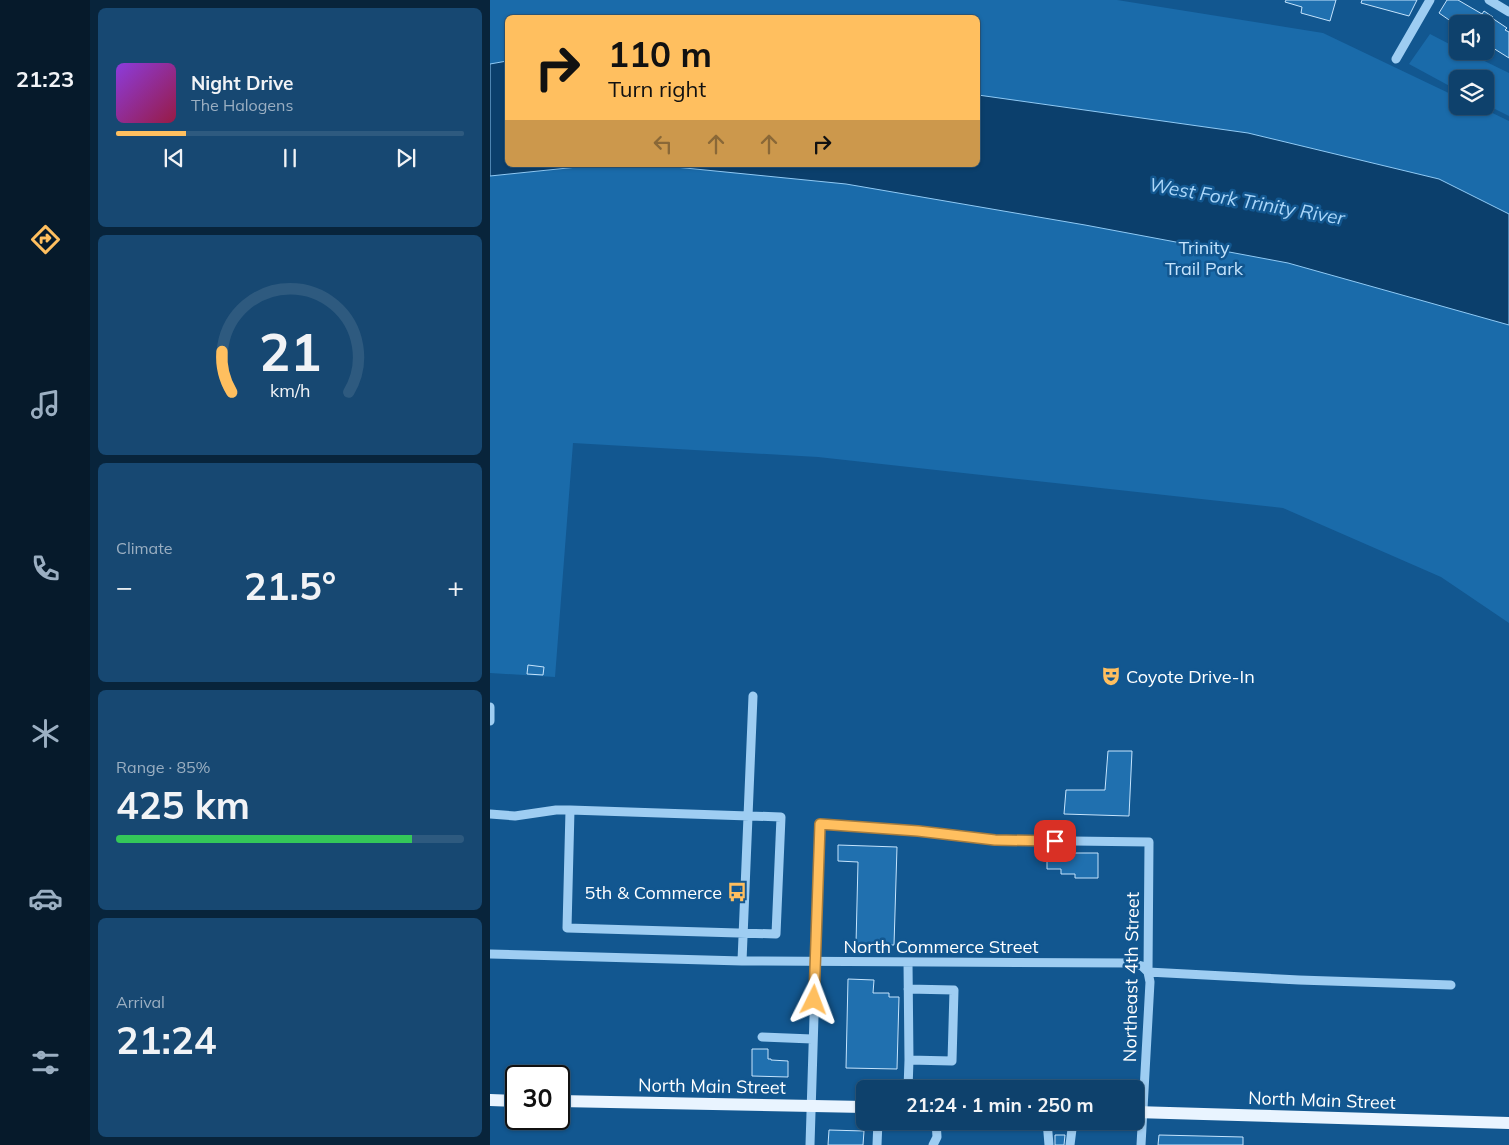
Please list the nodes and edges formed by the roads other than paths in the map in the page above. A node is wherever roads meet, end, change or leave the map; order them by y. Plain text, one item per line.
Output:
1 (1430, 0) edge
2 (1489, 0) edge
3 (1509, 12) edge
4 (1396, 59) dead end
5 (753, 696) dead end
6 (490, 707) edge
7 (490, 721) edge
8 (570, 810) junction
9 (490, 814) edge
10 (748, 816) junction
11 (743, 933) junction
12 (490, 954) edge
13 (742, 961) junction
14 (816, 961) junction
15 (908, 962) junction
16 (1148, 972) junction
17 (1451, 985) dead end
18 (908, 989) junction
19 (762, 1037) dead end
20 (812, 1039) junction
21 (909, 1060) junction
22 (908, 1080) edge
23 (1142, 1080) edge
24 (490, 1100) edge
25 (505, 1101) edge
26 (570, 1101) edge
27 (811, 1105) junction
28 (856, 1107) edge
29 (1144, 1112) edge
30 (1509, 1123) edge
31 (878, 1130) edge
32 (936, 1130) edge
33 (1048, 1130) edge
34 (1072, 1130) edge
35 (1140, 1130) edge
36 (810, 1145) edge
37 (877, 1145) edge
38 (933, 1145) edge
39 (1049, 1145) edge
40 (1070, 1145) edge
41 (1141, 1145) edge

1 - 4 street
2 - 3 street
5 - 10 street
6 - 7 street
8 - 9 street
8 - 10 street
8 - 11 street
10 - 11 street
10 - 11 street
11 - 13 street
12 - 13 street, North Commerce Street
13 - 14 street, North Commerce Street
14 - 15 street, North Commerce Street
14 - 16 street, Northeast 4th Street
14 - 20 street
15 - 16 street, North Commerce Street
15 - 18 street
16 - 17 street, North Commerce Street
16 - 23 street, Northeast 4th Street
18 - 21 street
18 - 21 street
19 - 20 street
20 - 27 street
21 - 22 street
24 - 25 main road
26 - 27 main road, North Main Street
27 - 28 main road, North Main Street
27 - 36 street
29 - 30 main road, North Main Street
31 - 37 street
32 - 38 street
33 - 39 street
34 - 40 street
35 - 41 street, Northeast 4th Street

